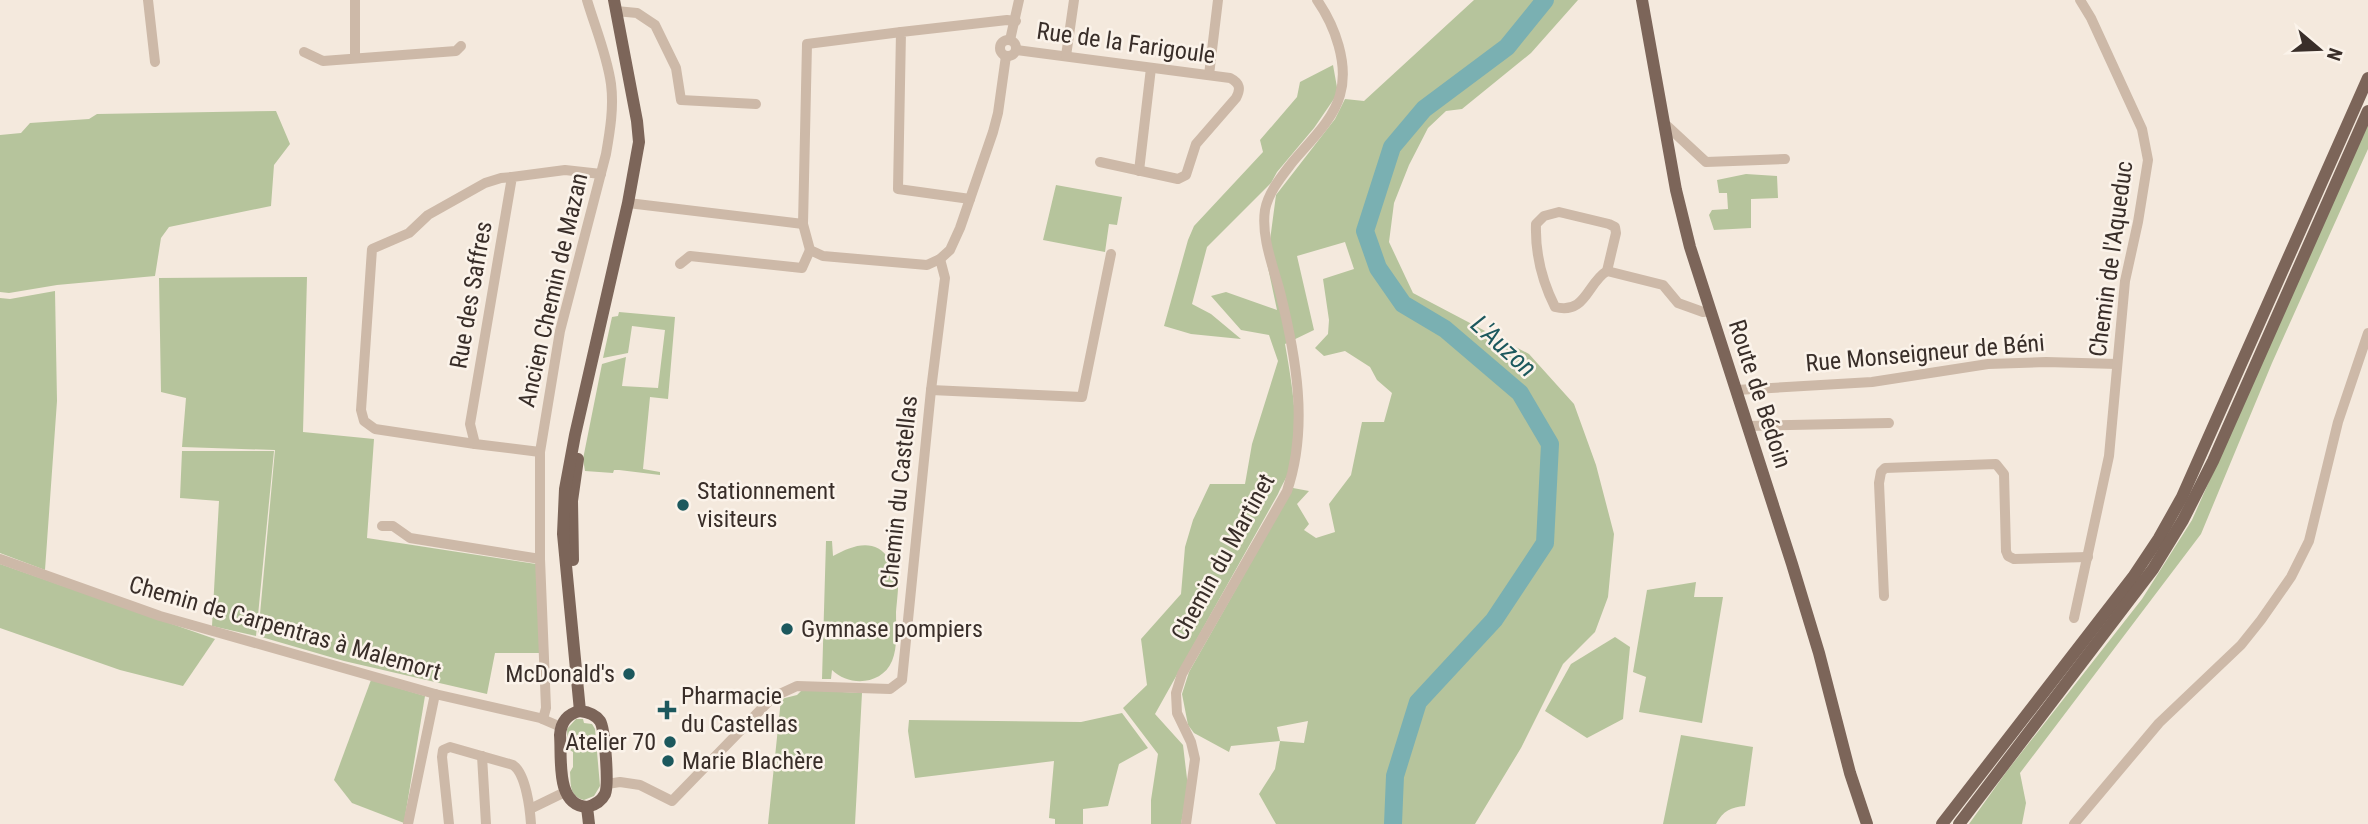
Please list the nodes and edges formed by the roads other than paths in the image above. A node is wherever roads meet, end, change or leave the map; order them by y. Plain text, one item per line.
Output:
1 (148, 0) edge
2 (355, 0) edge
3 (587, 0) edge
4 (1019, 0) edge
5 (1074, 0) edge
6 (1219, 0) edge
7 (1317, 0) edge
8 (1642, 0) edge
9 (2080, 0) edge
10 (615, 6) edge
11 (1016, 21) junction
12 (901, 32) junction
13 (1010, 40) junction
14 (461, 46) dead end
15 (1016, 50) junction
16 (304, 52) dead end
17 (1006, 56) junction
18 (1066, 56) junction
19 (355, 57) junction
20 (155, 62) dead end
21 (1151, 68) junction
22 (1209, 75) junction
23 (2368, 78) edge
24 (756, 104) dead end
25 (2368, 111) edge
26 (1665, 124) junction
27 (1785, 159) dead end
28 (1100, 162) dead end
29 (1139, 171) junction
30 (601, 174) junction
31 (512, 177) junction
32 (970, 199) junction
33 (628, 203) junction
34 (803, 224) junction
35 (810, 250) junction
36 (1111, 254) dead end
37 (940, 259) junction
38 (680, 264) dead end
39 (1607, 271) junction
40 (1705, 294) junction
41 (1686, 305) junction
42 (1711, 311) junction
43 (2368, 333) edge
44 (2118, 364) junction
45 (931, 390) junction
46 (1736, 390) junction
47 (1889, 423) dead end
48 (1748, 426) junction
49 (475, 444) junction
50 (540, 452) junction
51 (382, 526) dead end
52 (2088, 557) junction
53 (0, 559) edge
54 (540, 559) junction
55 (1884, 596) dead end
56 (2074, 618) dead end
57 (435, 694) junction
58 (580, 711) junction
59 (543, 719) junction
60 (561, 727) junction
61 (482, 756) junction
62 (607, 784) junction
63 (565, 792) junction
64 (1858, 796) junction
65 (587, 807) junction
66 (530, 808) junction
67 (408, 824) edge
68 (449, 824) edge
69 (486, 824) edge
70 (531, 824) edge
71 (589, 824) edge
72 (1186, 824) edge
73 (1867, 824) edge
74 (1877, 824) edge
75 (1942, 824) edge
76 (1959, 824) edge
77 (2074, 824) edge

1 - 20 street
2 - 19 street
3 - 30 street, Ancien Chemin de Mazan
4 - 11 street
5 - 18 street
6 - 22 street
7 - 72 street, Chemin du Martinet
8 - 26 main road, Route de Bédoin
9 - 44 street, Chemin de l'Aqueduc
10 - 24 street
10 - 33 main road
11 - 12 street
11 - 13 street
12 - 32 street
12 - 34 street
13 - 15 street
13 - 17 street
14 - 19 street
15 - 17 street
15 - 18 street, Rue de la Farigoule
16 - 19 street
17 - 32 street
18 - 21 street, Rue de la Farigoule
21 - 22 street, Rue de la Farigoule
21 - 29 street
22 - 29 street, Rue de la Farigoule
23 - 75 main road
25 - 76 main road
26 - 27 street
26 - 40 main road, Route de Bédoin
28 - 29 street, Rue de la Farigoule
30 - 31 street
30 - 50 street, Ancien Chemin de Mazan
31 - 49 street, Rue des Saffres
31 - 49 street
32 - 37 street
33 - 34 street
33 - 58 main road
34 - 35 street
35 - 37 street
35 - 38 street
36 - 45 street
37 - 45 street, Chemin du Castellas
39 - 39 street
39 - 41 street
40 - 41 street
40 - 42 main road, Route de Bédoin
41 - 42 street
42 - 46 main road, Route de Bédoin
43 - 77 street
44 - 46 street, Rue Monseigneur de Béni
44 - 52 street, Chemin de l'Aqueduc
45 - 62 street, Chemin du Castellas
46 - 48 main road, Route de Bédoin
47 - 48 street
48 - 64 main road, Route de Bédoin
49 - 50 street
50 - 54 street, Ancien Chemin de Mazan
51 - 54 street
52 - 55 street
52 - 56 street, Chemin de l'Aqueduc
53 - 57 street, Chemin de Carpentras à Malemort
54 - 59 street, Ancien Chemin de Mazan
57 - 59 street, Chemin de Carpentras à Malemort
57 - 67 street
58 - 60 main road
58 - 62 main road
59 - 60 street, Chemin de Carpentras à Malemort
60 - 63 main road
61 - 66 street
61 - 68 street
61 - 69 street
62 - 65 main road
63 - 65 main road
63 - 66 street
64 - 73 main road, Route de Bédoin
64 - 74 main road, Route de Bédoin
65 - 71 main road
66 - 70 street

